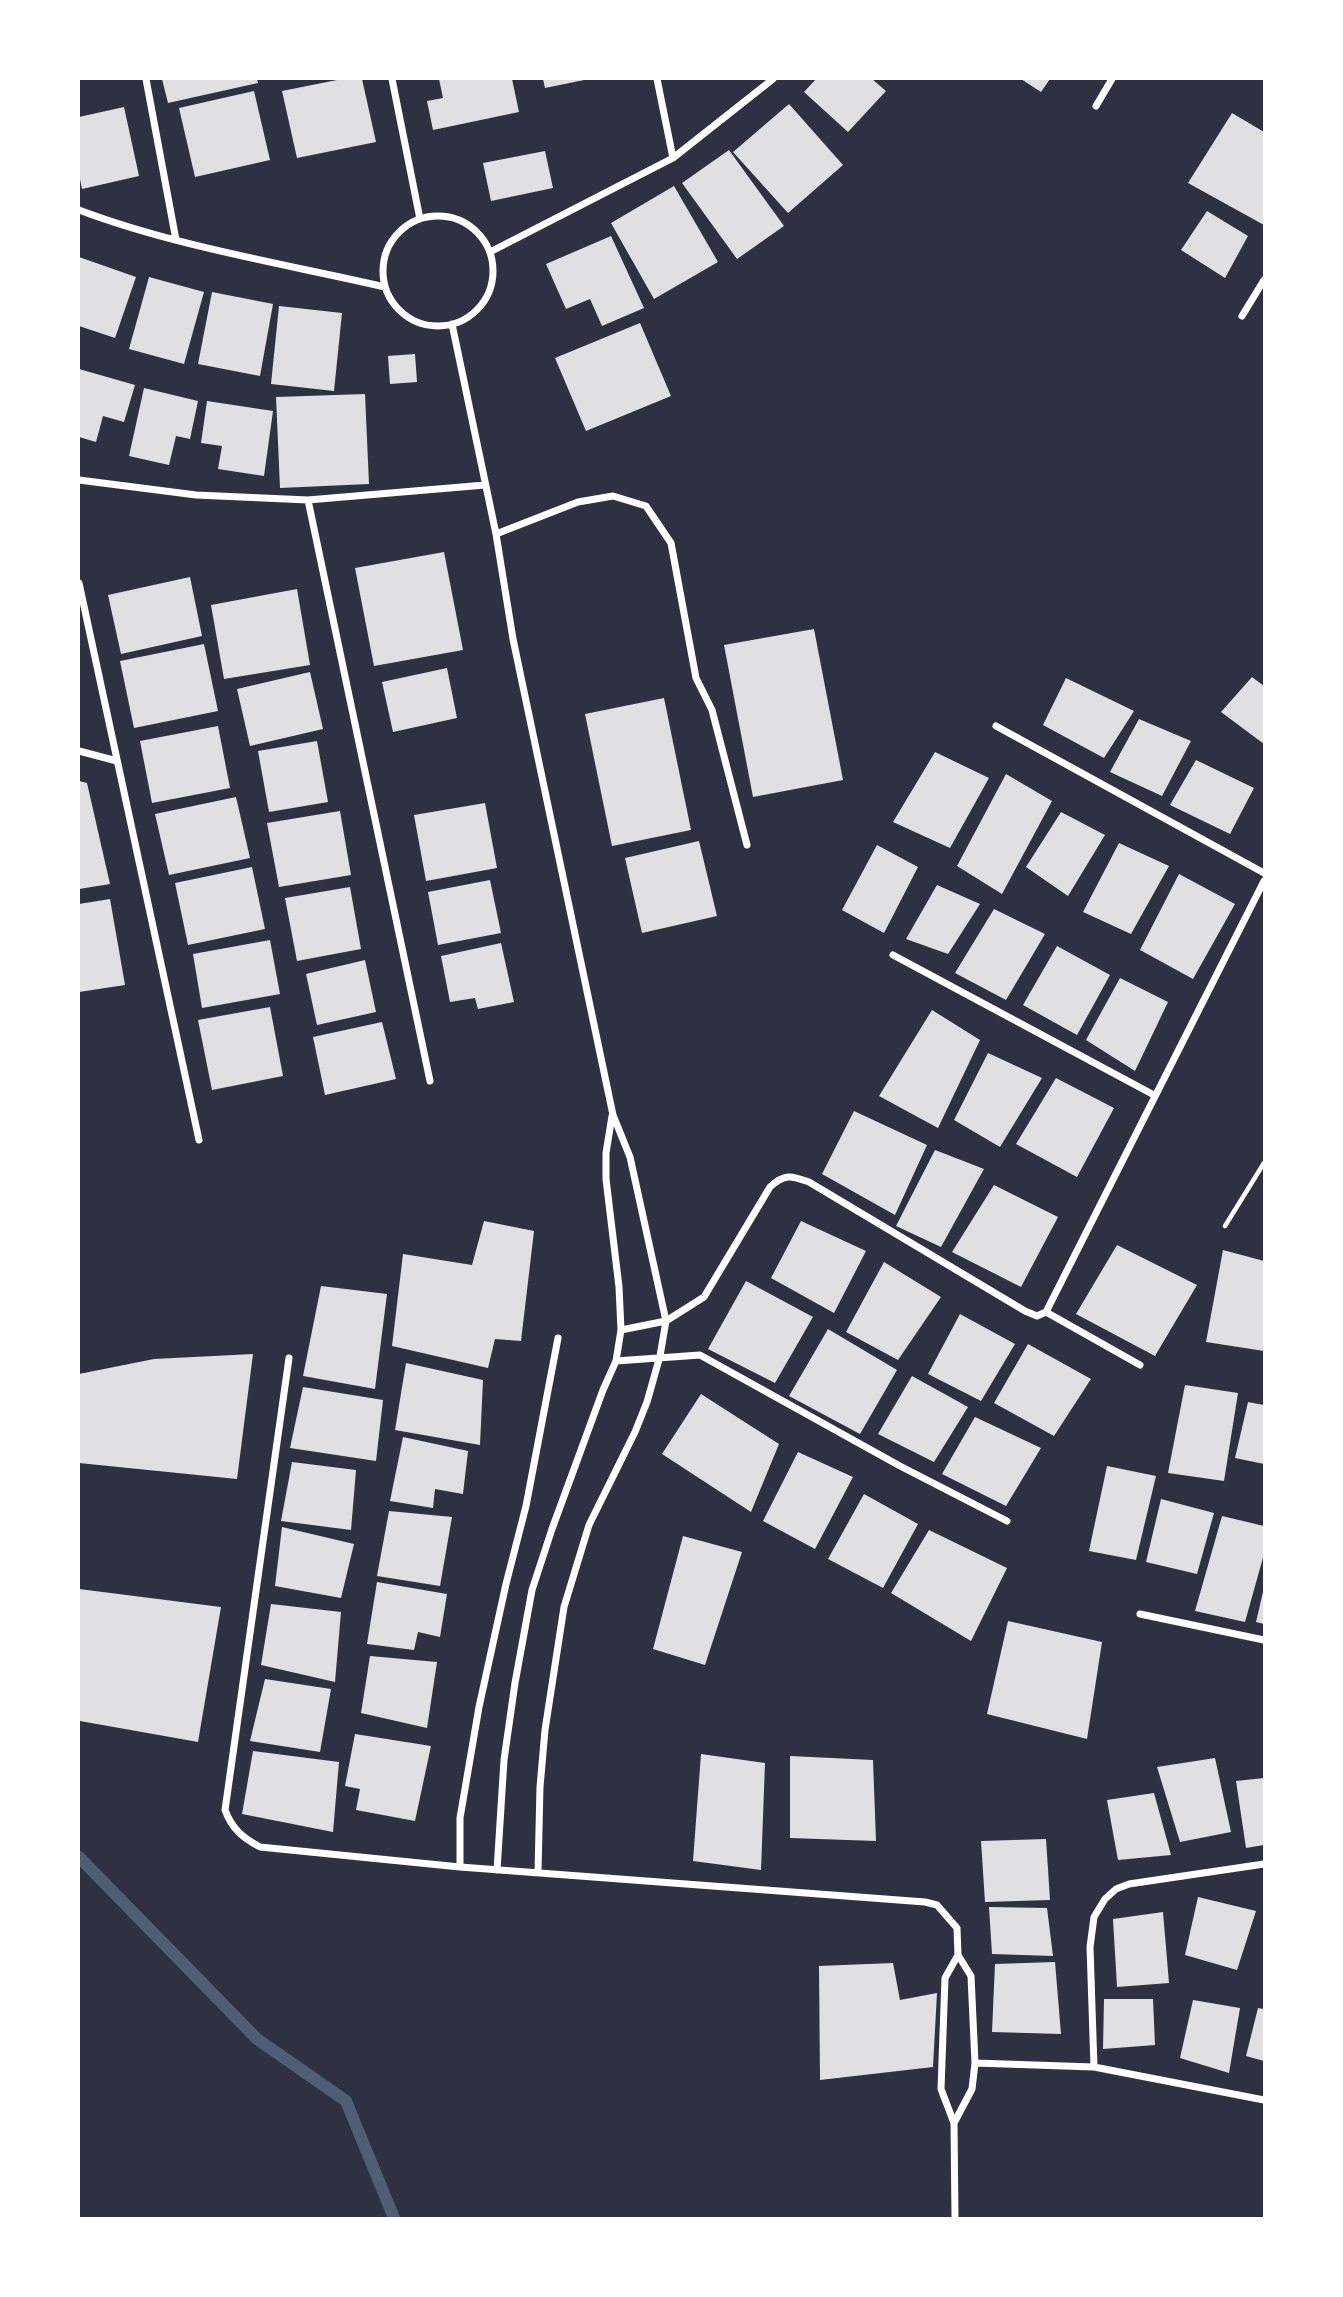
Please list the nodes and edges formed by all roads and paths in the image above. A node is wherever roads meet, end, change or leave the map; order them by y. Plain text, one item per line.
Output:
1 (146, 79) edge
2 (392, 79) edge
3 (657, 79) edge
4 (772, 79) edge
5 (1112, 79) edge
6 (1096, 106) dead end
7 (673, 158) junction
8 (79, 210) edge
9 (420, 219) junction
10 (176, 240) junction
11 (490, 252) junction
12 (1264, 280) edge
13 (385, 287) junction
14 (1242, 316) dead end
15 (452, 324) junction
16 (79, 480) edge
17 (485, 485) junction
18 (308, 500) junction
19 (496, 534) junction
20 (79, 583) edge
21 (996, 726) dead end
22 (79, 751) edge
23 (117, 761) junction
24 (747, 845) dead end
25 (1264, 873) edge
26 (1264, 881) edge
27 (892, 956) dead end
28 (430, 1081) dead end
29 (1154, 1095) junction
30 (613, 1115) junction
31 (199, 1140) dead end
32 (1264, 1163) edge
33 (1225, 1226) dead end
34 (1046, 1312) junction
35 (666, 1321) junction
36 (621, 1330) junction
37 (558, 1338) dead end
38 (660, 1356) junction
39 (289, 1357) dead end
40 (616, 1361) junction
41 (1140, 1365) dead end
42 (1007, 1521) dead end
43 (1140, 1614) dead end
44 (1264, 1640) edge
45 (1264, 1864) edge
46 (460, 1867) junction
47 (498, 1870) junction
48 (538, 1872) junction
49 (958, 1955) junction
50 (975, 2063) junction
51 (1094, 2067) junction
52 (1264, 2100) edge
53 (954, 2123) junction
54 (955, 2218) edge

1 - 10 street
2 - 9 street
3 - 7 street
4 - 7 street
5 - 6 street
7 - 11 street
8 - 10 street
9 - 11 street
9 - 13 street
10 - 13 street
11 - 15 street
12 - 14 street
13 - 15 street
15 - 17 street
16 - 18 street
17 - 18 street
17 - 19 street
18 - 28 street
19 - 24 street
19 - 30 street
20 - 23 street
21 - 25 street
22 - 23 street
23 - 31 street
26 - 29 street
27 - 29 street
29 - 34 street
30 - 35 street
30 - 36 street
32 - 33 path
34 - 35 street
34 - 41 street
35 - 36 street
35 - 38 street
36 - 40 street
37 - 46 street
38 - 40 street
38 - 42 street
38 - 48 street
39 - 46 street
40 - 47 street
43 - 44 street
45 - 51 street
46 - 47 street
47 - 48 street
48 - 49 street
49 - 50 street
49 - 53 street
50 - 51 street
50 - 53 street
51 - 52 street
53 - 54 street

